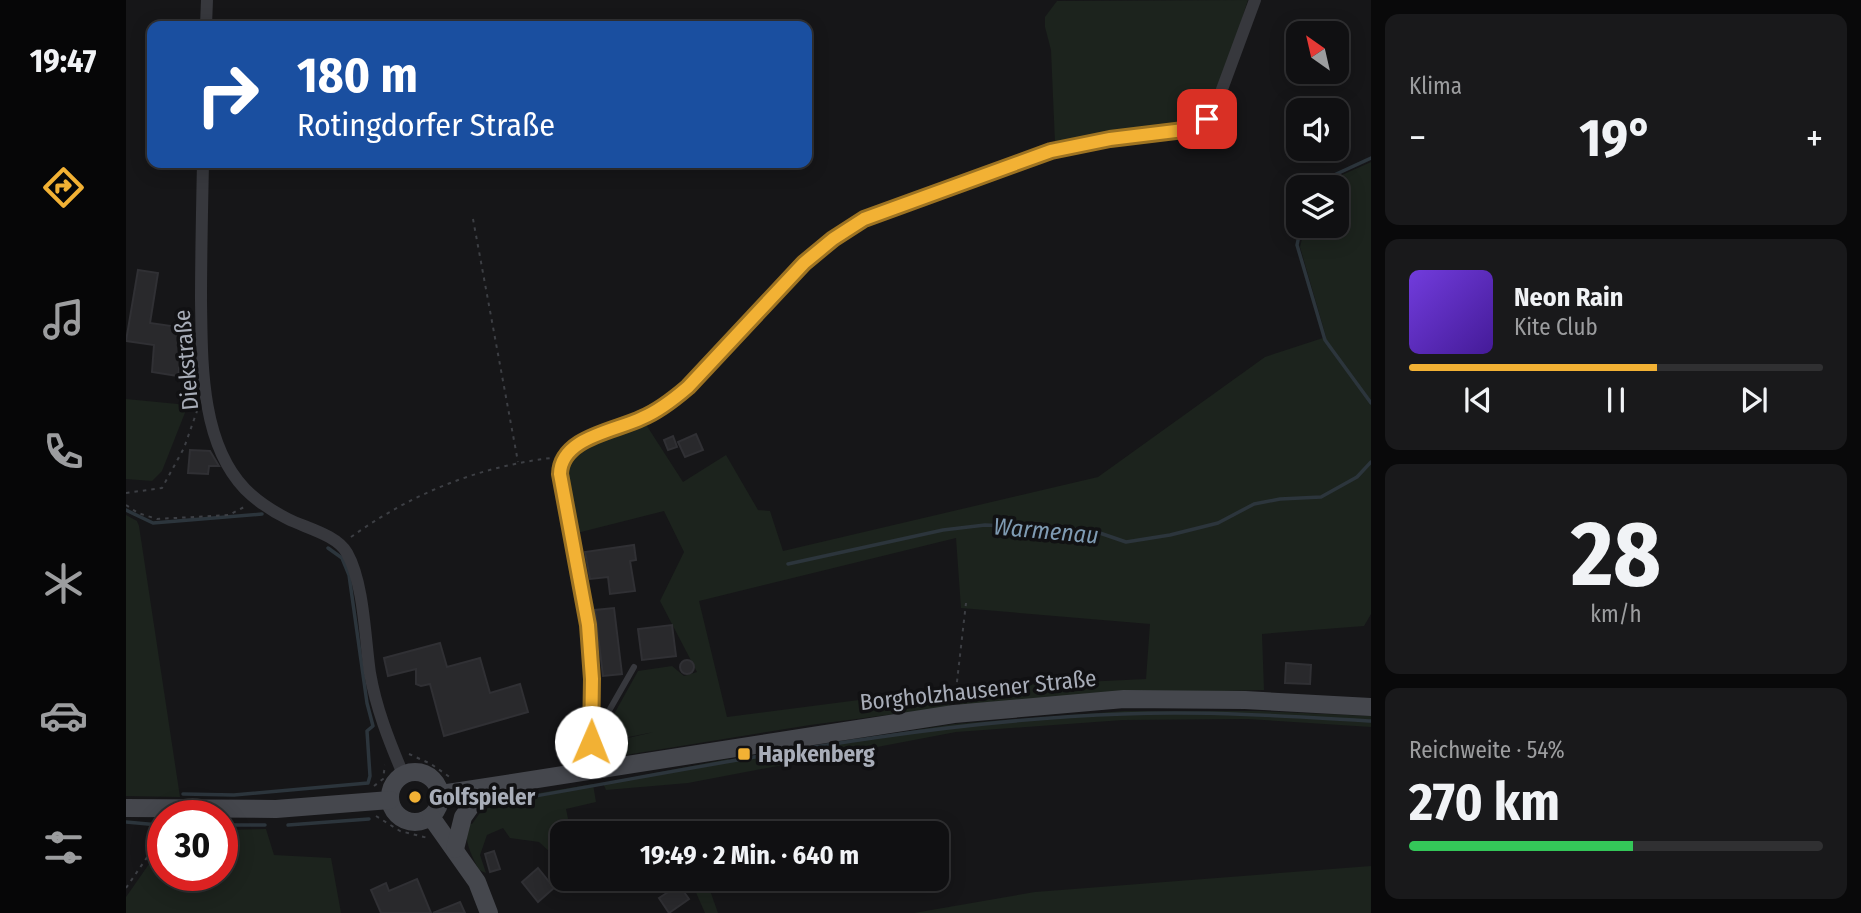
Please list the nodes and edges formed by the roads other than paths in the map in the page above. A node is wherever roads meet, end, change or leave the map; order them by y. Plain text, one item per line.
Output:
1 (207, 0) edge
2 (1255, 0) edge
3 (206, 21) edge
4 (203, 168) edge
5 (634, 667) dead end
6 (1371, 707) edge
7 (591, 742) junction
8 (594, 772) junction
9 (403, 774) junction
10 (483, 789) junction
11 (441, 794) junction
12 (381, 801) junction
13 (126, 808) edge
14 (430, 817) junction
15 (455, 849) junction
16 (489, 913) edge

1 - 3 street
2 - 7 street
4 - 9 street, Diekstraße
5 - 7 lane
6 - 8 main road, Borgholzhausener Straße
7 - 8 street
8 - 10 main road, Borgholzhausener Straße
9 - 11 main road
9 - 12 main road
10 - 11 main road, Borgholzhausener Straße
10 - 15 main road
11 - 14 main road
12 - 13 main road
12 - 14 main road
14 - 15 main road
15 - 16 main road

